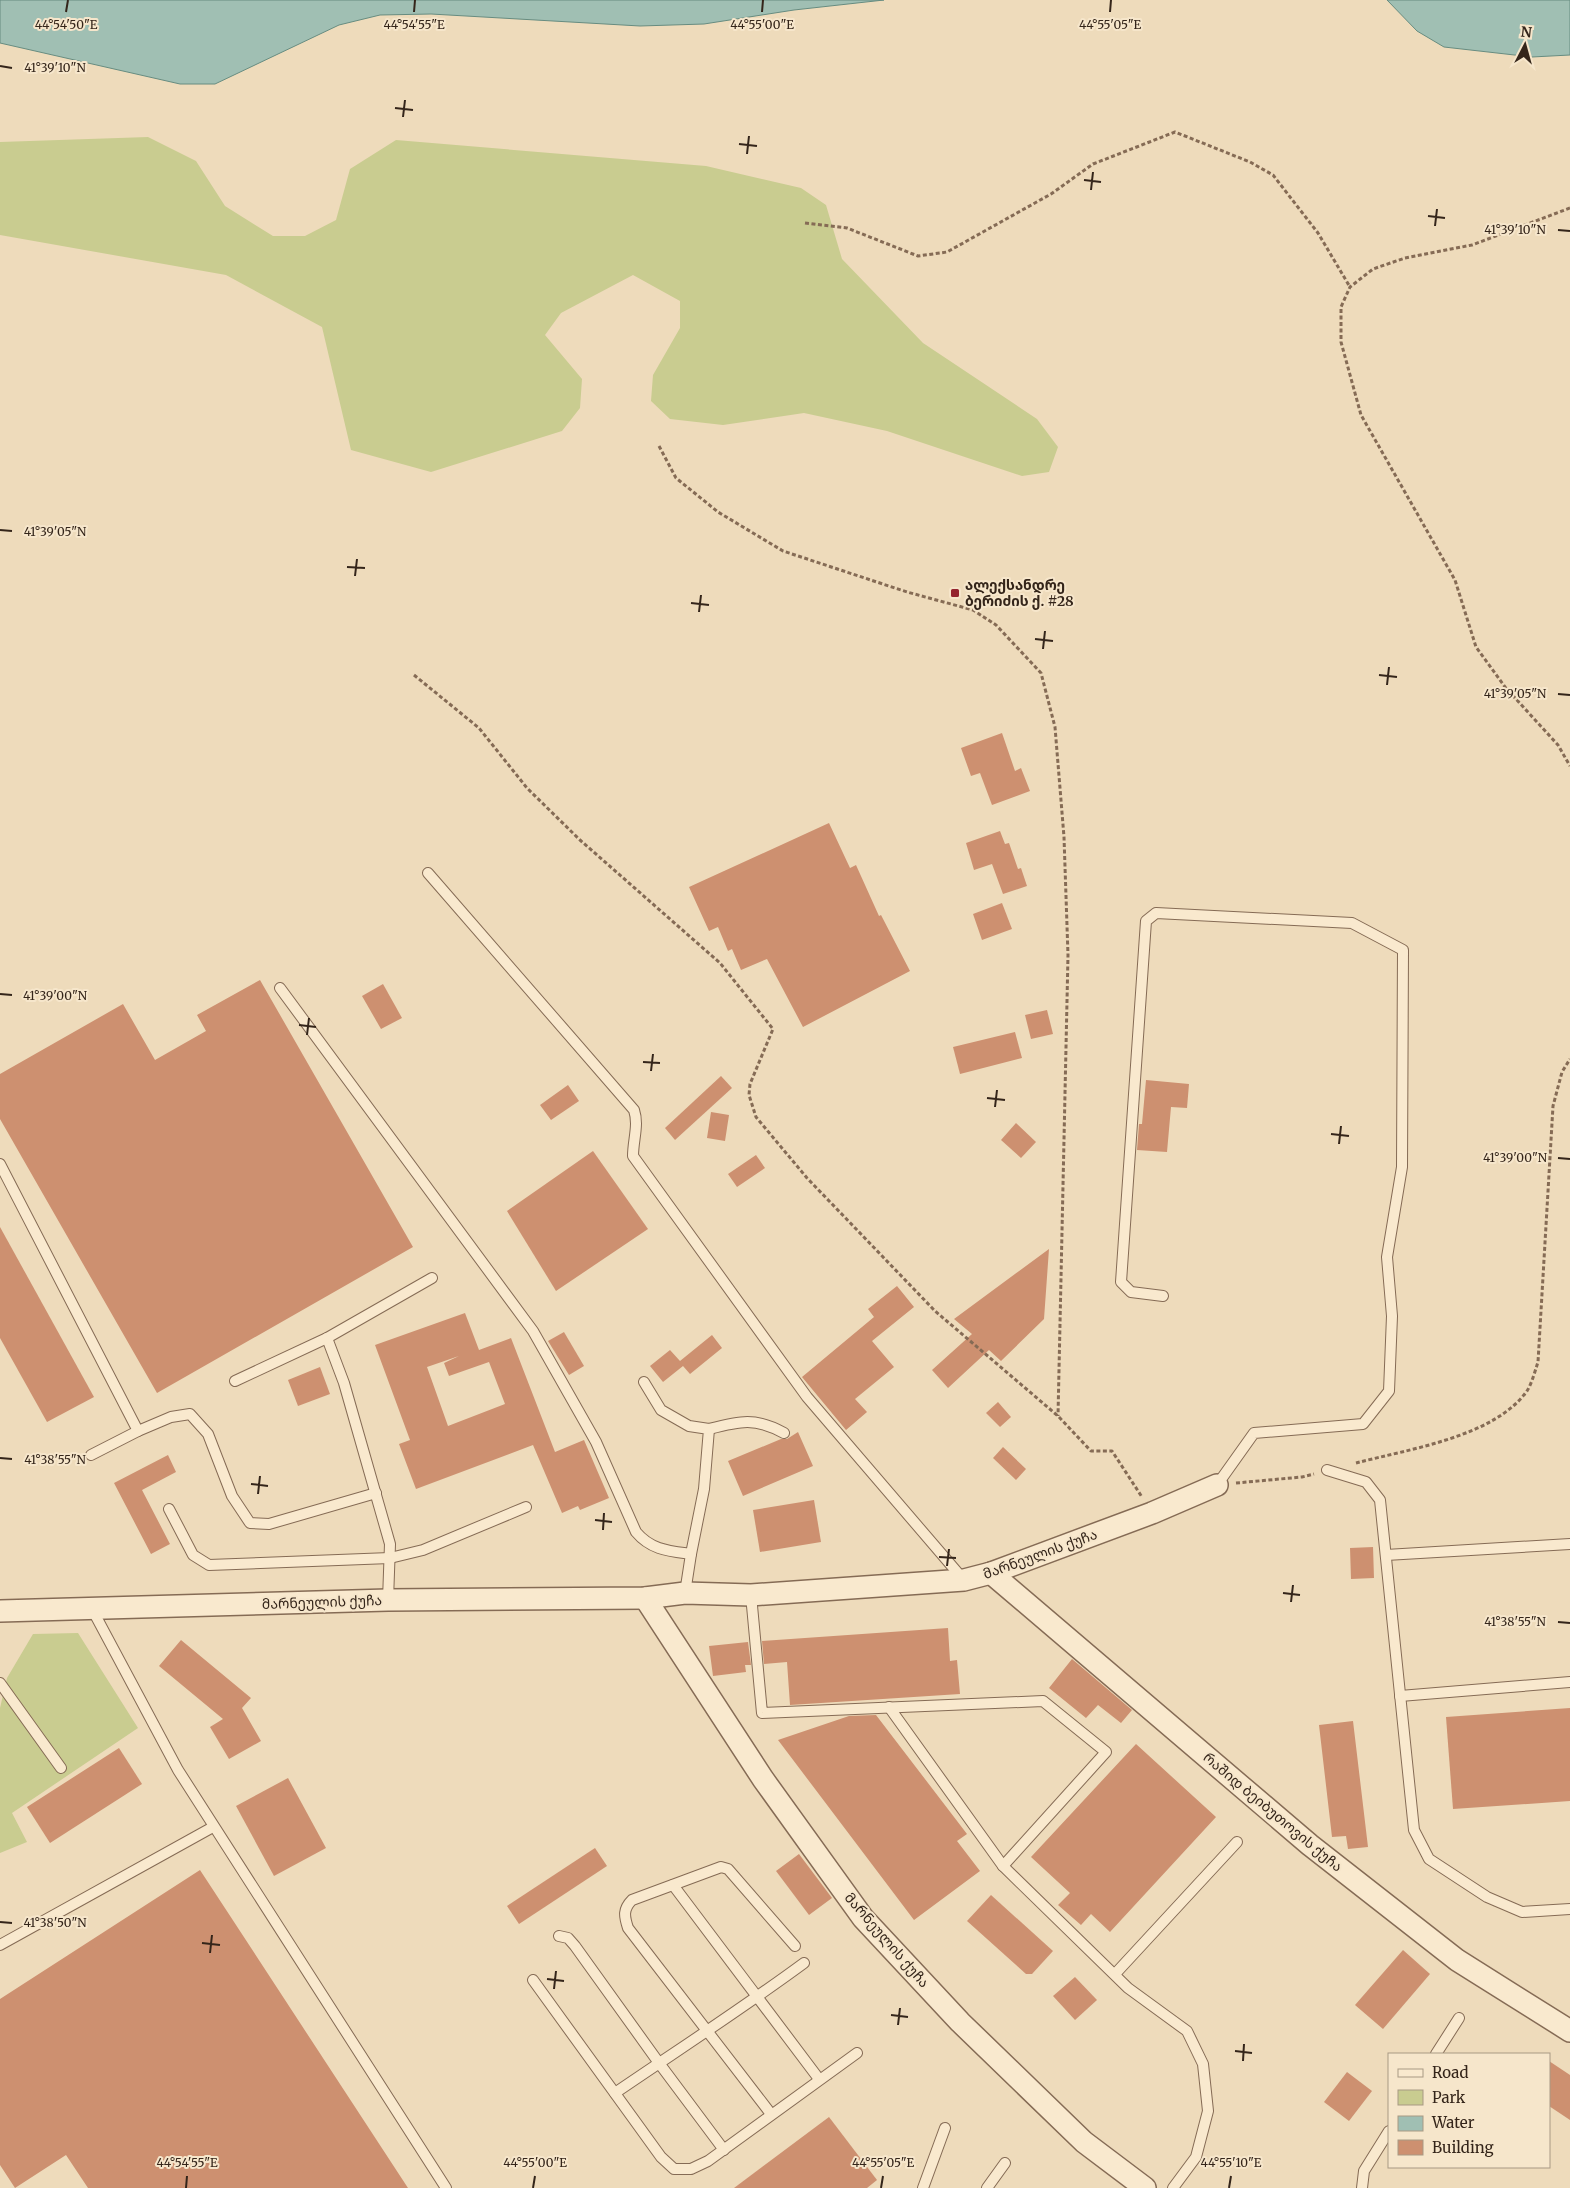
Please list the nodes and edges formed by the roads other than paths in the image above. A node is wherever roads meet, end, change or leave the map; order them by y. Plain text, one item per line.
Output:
1 (428, 873) dead end
2 (280, 988) dead end
3 (0, 1164) edge
4 (432, 1278) dead end
5 (1162, 1296) dead end
6 (327, 1338) junction
7 (234, 1381) dead end
8 (644, 1382) dead end
9 (709, 1428) junction
10 (138, 1431) junction
11 (784, 1433) dead end
12 (91, 1455) dead end
13 (1327, 1470) road end
14 (1217, 1485) joint
15 (376, 1493) junction
16 (526, 1507) dead end
17 (169, 1509) dead end
18 (1570, 1544) edge
19 (690, 1554) junction
20 (1386, 1555) junction
21 (390, 1558) junction
22 (991, 1573) junction
23 (964, 1580) junction
24 (685, 1593) junction
25 (751, 1595) junction
26 (645, 1598) junction
27 (388, 1600) junction
28 (92, 1609) junction
29 (0, 1611) edge
30 (1570, 1682) edge
31 (0, 1683) edge
32 (1400, 1696) junction
33 (889, 1707) junction
34 (61, 1768) dead end
35 (213, 1827) junction
36 (1237, 1842) dead end
37 (1004, 1866) junction
38 (673, 1885) junction
39 (1570, 1909) edge
40 (559, 1936) dead end
41 (0, 1945) edge
42 (795, 1946) dead end
43 (804, 1963) dead end
44 (1115, 1974) junction
45 (533, 1980) dead end
46 (758, 1997) junction
47 (1459, 2018) dead end
48 (707, 2029) junction
49 (1570, 2030) edge
50 (857, 2053) dead end
51 (1437, 2053) edge
52 (659, 2063) junction
53 (819, 2079) junction
54 (615, 2093) junction
55 (772, 2114) junction
56 (945, 2128) dead end
57 (1388, 2133) edge
58 (724, 2150) junction
59 (1005, 2163) dead end
60 (446, 2188) edge
61 (923, 2188) edge
62 (987, 2188) edge
63 (1145, 2188) edge
64 (1173, 2188) edge
65 (1362, 2188) edge

1 - 23 lane
2 - 19 lane
3 - 10 lane
4 - 6 lane
5 - 14 lane
6 - 7 lane
6 - 15 lane
8 - 9 lane
9 - 11 lane
9 - 19 lane
10 - 12 lane
10 - 15 lane
13 - 20 lane
14 - 22 street, მარნეულის ქუჩა
15 - 21 lane
16 - 21 lane
17 - 21 lane
18 - 20 lane
19 - 24 lane
20 - 32 lane
21 - 27 lane
22 - 23 street, მარნეულის ქუჩა
22 - 49 street, რაშიდ ბეიბუთოვის ქუჩა
23 - 25 street, მარნეულის ქუჩა
24 - 25 street, მარნეულის ქუჩა
24 - 26 street, მარნეულის ქუჩა
25 - 33 lane
26 - 27 street, მარნეულის ქუჩა
26 - 63 street, მარნეულის ქუჩა
27 - 28 street, მარნეულის ქუჩა
28 - 29 street, მარნეულის ქუჩა
28 - 35 lane
30 - 32 lane
31 - 34 lane
32 - 39 lane
33 - 37 lane
33 - 37 lane
35 - 41 lane
35 - 60 lane
36 - 44 lane
37 - 44 lane
38 - 42 lane
38 - 46 lane
38 - 48 lane
40 - 52 lane
43 - 46 lane
44 - 64 lane
45 - 54 lane
46 - 48 lane
46 - 53 lane
47 - 51 lane
48 - 52 lane
48 - 55 lane
50 - 53 lane
52 - 54 lane
52 - 58 lane
53 - 55 lane
54 - 58 lane
55 - 58 lane
56 - 61 lane
57 - 65 lane
59 - 62 lane

